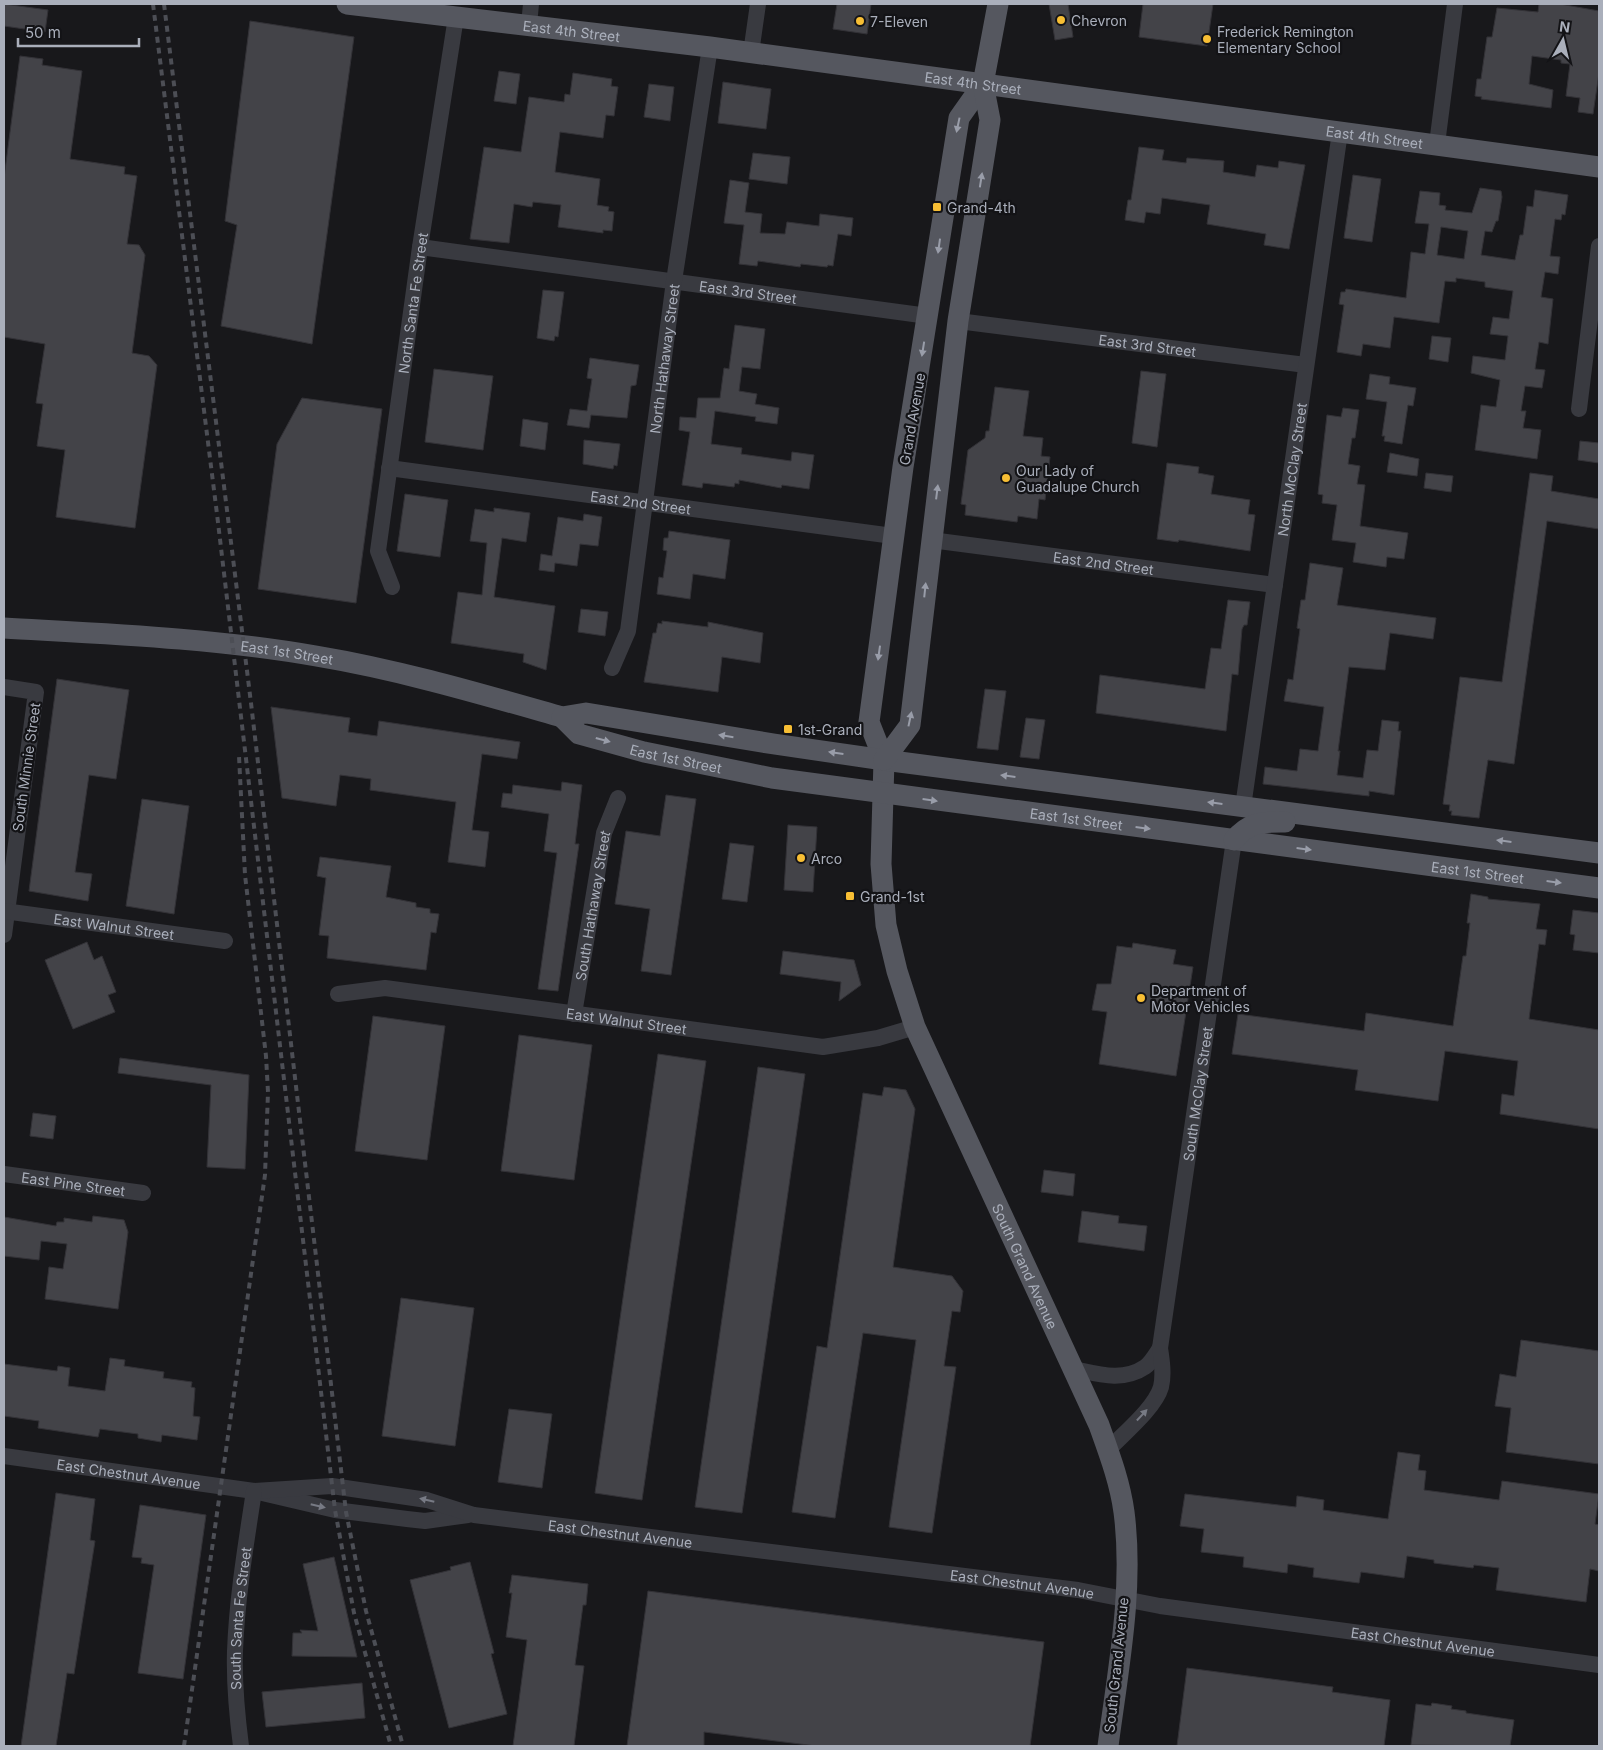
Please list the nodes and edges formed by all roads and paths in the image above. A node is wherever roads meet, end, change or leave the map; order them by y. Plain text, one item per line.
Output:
1 (347, 4) edge
2 (531, 4) edge
3 (758, 4) edge
4 (998, 4) edge
5 (1455, 4) edge
6 (456, 17) junction
7 (529, 25) junction
8 (710, 47) junction
9 (751, 53) junction
10 (983, 84) junction
11 (1340, 132) junction
12 (1437, 144) junction
13 (1599, 167) edge
14 (1599, 246) edge
15 (420, 247) junction
16 (674, 281) junction
17 (928, 316) junction
18 (958, 321) junction
19 (1306, 365) junction
20 (1579, 409) dead end
21 (389, 468) junction
22 (645, 501) junction
23 (893, 536) junction
24 (931, 540) junction
25 (1275, 585) junction
26 (392, 587) dead end
27 (4, 628) edge
28 (612, 668) dead end
29 (4, 687) edge
30 (562, 717) junction
31 (884, 760) junction
32 (882, 793) junction
33 (618, 798) dead end
34 (1243, 807) junction
35 (1385, 825) junction
36 (1234, 840) junction
37 (1599, 854) edge
38 (1599, 888) edge
39 (5, 912) edge
40 (4, 935) edge
41 (225, 941) dead end
42 (338, 994) dead end
43 (574, 1014) junction
44 (915, 1027) junction
45 (4, 1174) edge
46 (143, 1192) dead end
47 (1160, 1348) junction
48 (1074, 1369) junction
49 (1108, 1450) junction
50 (4, 1456) edge
51 (254, 1491) junction
52 (474, 1515) junction
53 (1124, 1599) junction
54 (1599, 1665) edge
55 (241, 1746) edge
56 (1108, 1746) edge

1 - 6 main road, East 4th Street
2 - 7 street
3 - 9 street
4 - 10 main road, Grand Avenue
5 - 12 street
6 - 7 main road, East 4th Street
6 - 15 street, North Santa Fe Street
7 - 8 main road, East 4th Street
8 - 9 main road, East 4th Street
8 - 16 street, North Hathaway Street
9 - 10 main road, East 4th Street
10 - 11 main road, East 4th Street
10 -> 17 main road, Grand Avenue
18 -> 10 main road, Grand Avenue
11 - 12 main road, East 4th Street
11 - 19 street, North McClay Street
12 - 13 main road, East 4th Street
14 - 20 street
15 - 16 street, East 3rd Street
15 - 21 street, North Santa Fe Street
16 - 17 street, East 3rd Street
16 - 22 street, North Hathaway Street
17 -> 23 main road, Grand Avenue
18 - 19 street, East 3rd Street
24 -> 18 main road, Grand Avenue
19 - 25 street, North McClay Street
21 - 22 street, East 2nd Street
21 - 26 street, North Santa Fe Street
22 - 23 street, East 2nd Street
22 - 28 street, North Hathaway Street
23 -> 31 main road, Grand Avenue
24 - 25 street, East 2nd Street
31 -> 24 main road, Grand Avenue
25 - 34 street, North McClay Street
27 - 30 main road, East 1st Street
29 - 39 street, South Minnie Street
31 -> 30 main road, East 1st Street
30 -> 32 main road, East 1st Street
31 - 32 main road, Grand Avenue
34 -> 31 main road, East 1st Street
32 -> 36 main road, East 1st Street
32 - 44 main road, South Grand Avenue
33 - 43 street, South Hathaway Street
34 - 35 main road, East 1st Street
35 - 36 main road
37 -> 35 main road, East 1st Street
36 -> 38 main road, East 1st Street
36 - 47 street, South McClay Street
39 - 40 street, South Minnie Street
39 - 41 street, East Walnut Street
42 - 43 street, East Walnut Street
43 - 44 street, East Walnut Street
44 - 48 main road, South Grand Avenue
45 - 46 street, East Pine Street
47 - 48 street
49 -> 47 street, South McClay Street
48 - 49 main road, South Grand Avenue
49 - 53 main road, South Grand Avenue
50 - 51 street, East Chestnut Avenue
51 -> 52 street, East Chestnut Avenue
52 -> 51 street, East Chestnut Avenue
51 - 55 street, South Santa Fe Street
52 - 53 street, East Chestnut Avenue
53 - 54 street, East Chestnut Avenue
53 - 56 main road, South Grand Avenue

